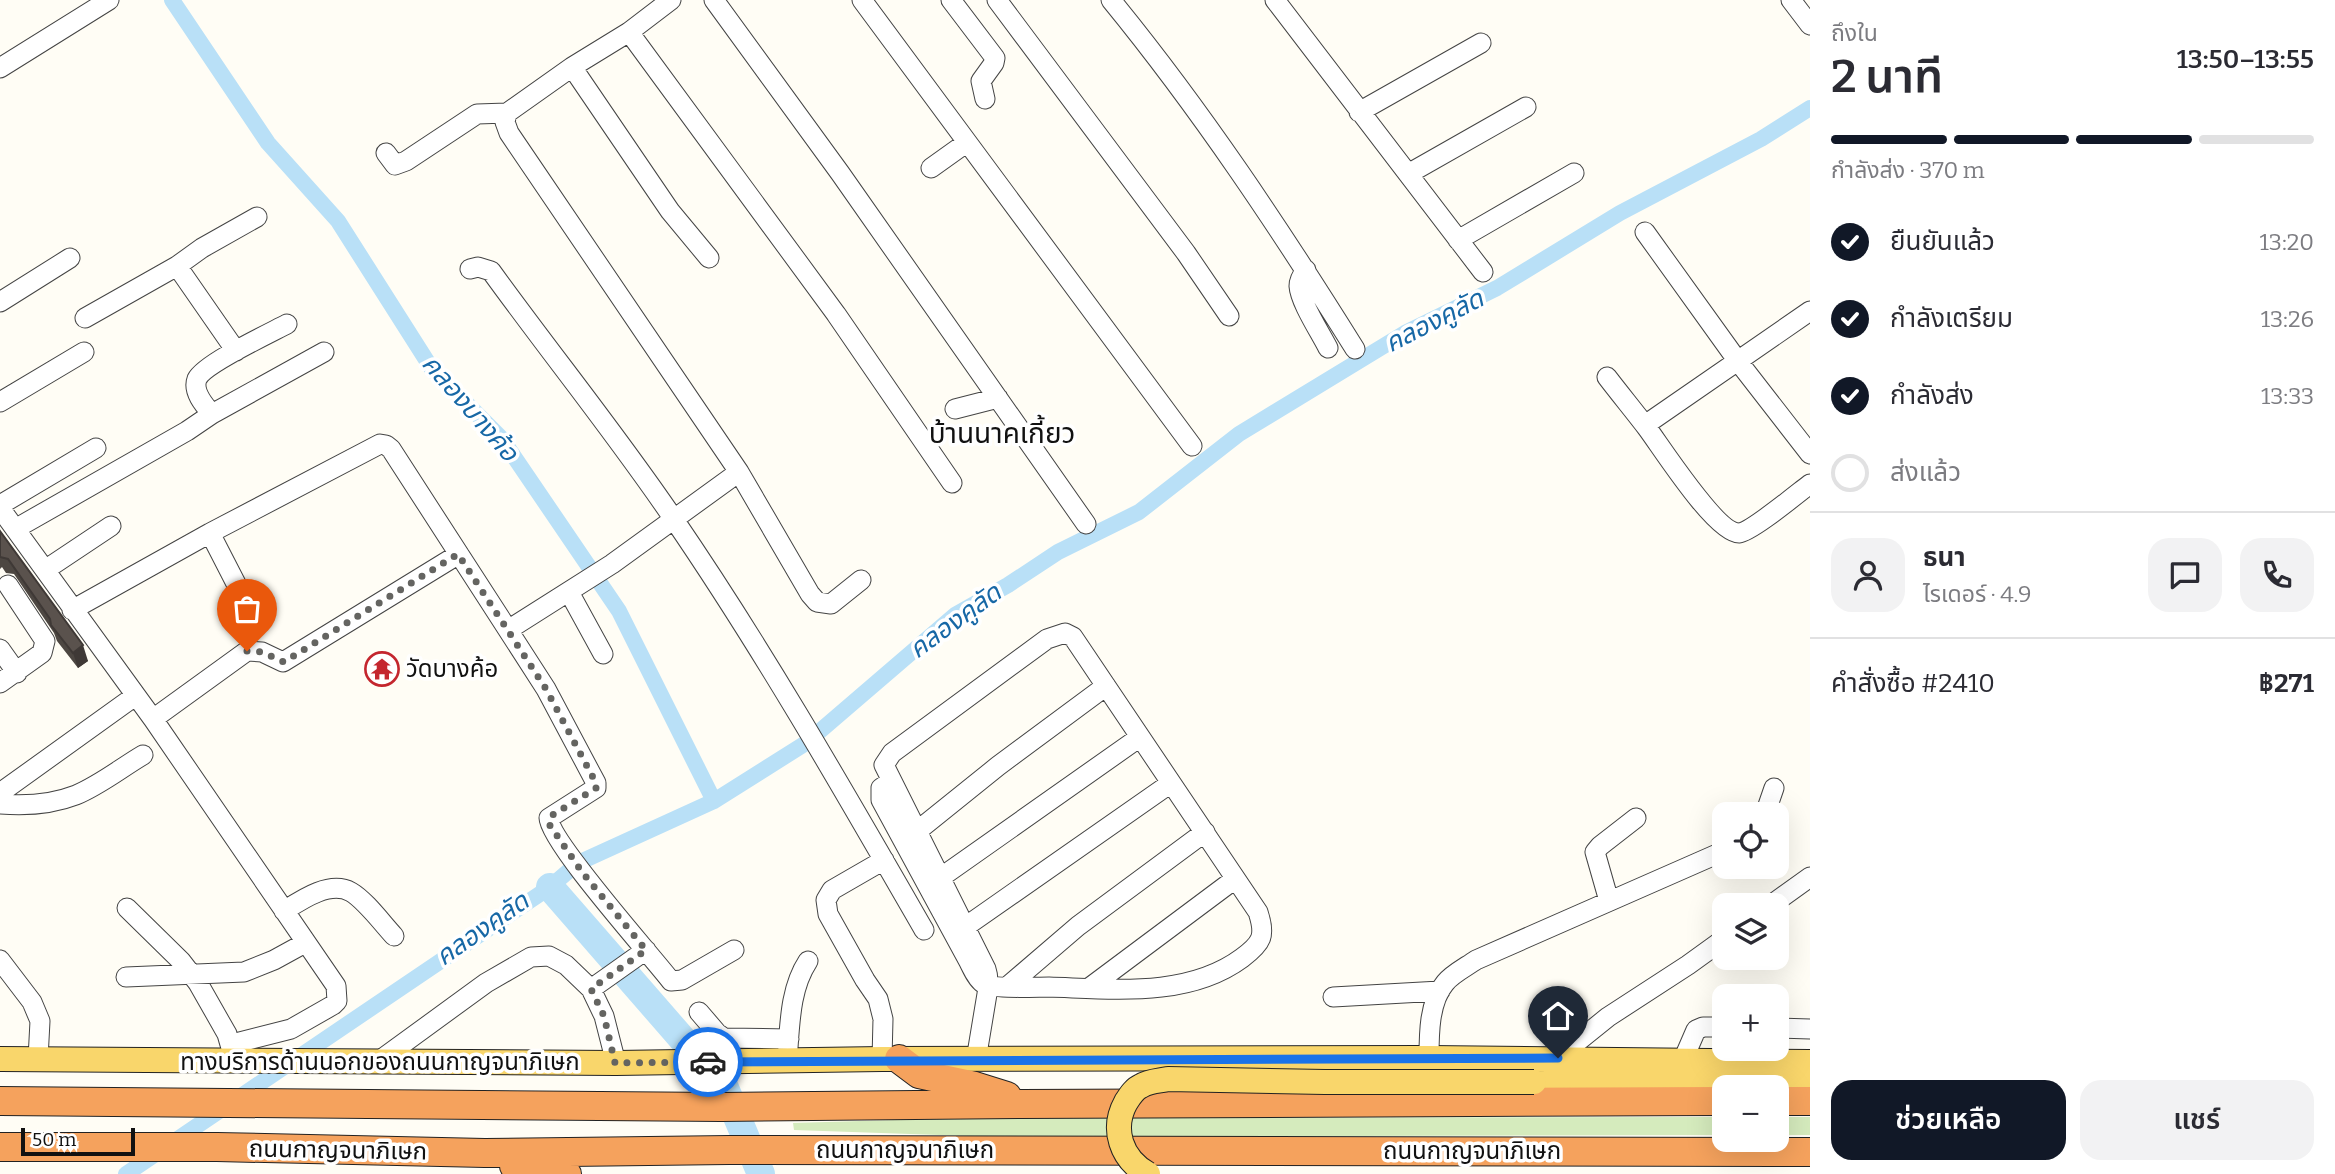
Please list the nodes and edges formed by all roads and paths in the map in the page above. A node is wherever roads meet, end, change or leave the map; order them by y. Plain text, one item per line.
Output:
1 (109, 0) edge
2 (671, 0) edge
3 (714, 0) edge
4 (862, 0) edge
5 (951, 0) edge
6 (997, 0) edge
7 (1111, 0) edge
8 (1275, 0) edge
9 (1791, 0) edge
10 (1810, 25) edge
11 (629, 32) junction
12 (1480, 43) dead end
13 (0, 68) edge
14 (572, 68) junction
15 (985, 99) dead end
16 (1526, 107) dead end
17 (1359, 112) junction
18 (506, 113) junction
19 (966, 143) junction
20 (386, 153) dead end
21 (931, 168) dead end
22 (1574, 173) dead end
23 (1408, 174) junction
24 (257, 217) dead end
25 (1645, 232) dead end
26 (1458, 240) junction
27 (71, 258) dead end
28 (709, 258) dead end
29 (177, 266) junction
30 (470, 269) dead end
31 (1306, 270) junction
32 (1483, 272) dead end
33 (0, 302) edge
34 (1810, 311) edge
35 (1229, 316) dead end
36 (85, 318) dead end
37 (287, 324) dead end
38 (1328, 348) dead end
39 (1355, 349) dead end
40 (236, 351) junction
41 (84, 352) dead end
42 (324, 352) dead end
43 (1737, 360) junction
44 (1606, 377) dead end
45 (998, 398) junction
46 (0, 402) edge
47 (955, 409) dead end
48 (212, 414) junction
49 (1645, 425) junction
50 (1192, 446) dead end
51 (96, 448) dead end
52 (1810, 454) edge
53 (739, 472) junction
54 (952, 483) dead end
55 (1810, 484) edge
56 (0, 506) edge
57 (673, 518) junction
58 (1086, 524) dead end
59 (111, 526) dead end
60 (15, 529) junction
61 (210, 533) junction
62 (458, 554) junction
63 (45, 570) junction
64 (861, 580) dead end
65 (8, 585) dead end
66 (569, 592) junction
67 (248, 607) dead end
68 (72, 610) junction
69 (508, 630) junction
70 (0, 649) edge
71 (603, 654) dead end
72 (17, 673) junction
73 (0, 683) edge
74 (1106, 686) junction
75 (135, 696) junction
76 (153, 719) junction
77 (1140, 737) junction
78 (143, 755) dead end
79 (891, 781) junction
80 (1171, 783) junction
81 (1774, 788) dead end
82 (0, 793) edge
83 (1769, 802) edge
84 (0, 804) edge
85 (1636, 818) dead end
86 (916, 832) junction
87 (1205, 832) junction
88 (1712, 857) edge
89 (884, 860) junction
90 (1810, 877) edge
91 (940, 878) junction
92 (1235, 879) junction
93 (1788, 893) edge
94 (1609, 901) junction
95 (127, 908) dead end
96 (284, 911) junction
97 (965, 927) junction
98 (924, 930) dead end
99 (394, 936) dead end
100 (305, 943) junction
101 (1712, 948) edge
102 (734, 950) dead end
103 (639, 956) junction
104 (0, 960) edge
105 (808, 961) dead end
106 (191, 974) junction
107 (125, 977) dead end
108 (988, 985) junction
109 (1008, 986) junction
110 (1089, 988) junction
111 (591, 989) junction
112 (1440, 991) junction
113 (1333, 997) dead end
114 (699, 1012) dead end
115 (1712, 1027) edge
116 (1789, 1028) edge
117 (1810, 1029) edge
118 (788, 1050) junction
119 (240, 1055) junction
120 (1429, 1058) junction
121 (1558, 1058) junction
122 (0, 1059) edge
123 (38, 1059) junction
124 (890, 1059) junction
125 (976, 1060) junction
126 (1683, 1060) junction
127 (379, 1061) junction
128 (1810, 1062) edge
129 (615, 1063) junction
130 (1810, 1080) edge
131 (0, 1101) edge
132 (1712, 1101) edge
133 (1789, 1101) edge
134 (1810, 1101) edge
135 (1022, 1104) junction
136 (0, 1147) edge
137 (1810, 1152) edge
138 (485, 1153) junction
139 (566, 1174) edge
140 (1148, 1174) edge

1 - 13 street
2 - 11 street
3 - 45 street
4 - 19 street
5 - 15 street
6 - 35 street
7 - 31 street
8 - 17 street
9 - 10 street
11 - 14 street
11 - 54 street
12 - 17 street
14 - 18 street
14 - 28 street
16 - 23 street
17 - 23 street
18 - 20 street
18 - 53 street
19 - 21 street
19 - 50 street
22 - 26 street
23 - 26 street
24 - 29 street
25 - 43 street
26 - 32 street
27 - 33 street
29 - 36 street
29 - 40 street
30 - 57 street
31 - 38 street
31 - 39 street
34 - 43 street
37 - 40 street
40 - 48 street
41 - 46 street
42 - 48 street
43 - 49 street
43 - 52 street
44 - 49 street
45 - 47 street
45 - 58 street
48 - 60 street
49 - 55 street
51 - 56 street
53 - 57 street
53 - 64 street
56 - 60 street
57 - 66 street
57 - 89 street
59 - 63 street
60 - 63 street
61 - 62 street
61 - 67 street
61 - 68 street
62 - 69 street
62 - 76 street
63 - 68 street
65 - 72 street
66 - 69 street
66 - 71 street
68 - 75 street
69 - 103 street
70 - 72 street
72 - 73 street
74 - 77 street
74 - 79 street
74 - 86 street
75 - 76 street
75 - 82 street
76 - 96 street
77 - 80 street
77 - 91 street
78 - 84 street
79 - 86 street
79 - 108 street
80 - 87 street
80 - 97 street
81 - 83 street
85 - 94 street
86 - 91 street
87 - 92 street
87 - 109 street
88 - 94 street
89 - 98 street
89 - 124 street
90 - 93 street
91 - 97 street
92 - 110 street
92 - 110 street
94 - 112 street
95 - 106 street
96 - 99 street
96 - 100 street
97 - 108 street
100 - 106 street
100 - 119 street
101 - 121 street
102 - 103 street
103 - 111 street
104 - 123 street
105 - 118 street
106 - 107 street
106 - 119 street
108 - 109 street
108 - 125 street
109 - 110 street
111 - 127 street
111 - 129 street
112 - 113 street
112 - 120 street
114 - 118 street
115 - 126 street
116 - 117 street
118 - 124 main road, ทางบริการด้านนอกของถนนกาญจนาภิเษก
118 - 129 main road, ทางบริการด้านนอกของถนนกาญจนาภิเษก
119 - 123 main road, ทางบริการด้านนอกของถนนกาญจนาภิเษก
119 - 127 main road, ทางบริการด้านนอกของถนนกาญจนาภิเษก
120 - 121 main road, ทางบริการด้านนอกของถนนกาญจนาภิเษก
120 - 125 main road, ทางบริการด้านนอกของถนนกาญจนาภิเษก
121 - 126 main road, ทางบริการด้านนอกของถนนกาญจนาภิเษก
122 - 123 main road, ทางบริการด้านนอกของถนนกาญจนาภิเษก
124 - 125 main road, ทางบริการด้านนอกของถนนกาญจนาภิเษก
124 - 135 highway
126 - 128 main road, ทางบริการด้านนอกของถนนกาญจนาภิเษก
127 - 129 main road, ทางบริการด้านนอกของถนนกาญจนาภิเษก
130 - 140 main road, bridge
131 - 135 highway, ถนนกาญจนาภิเษก
132 - 135 highway, ถนนกาญจนาภิเษก
133 - 134 highway
136 - 138 highway, ถนนกาญจนาภิเษก
137 - 138 highway, ถนนกาญจนาภิเษก
138 - 139 highway

